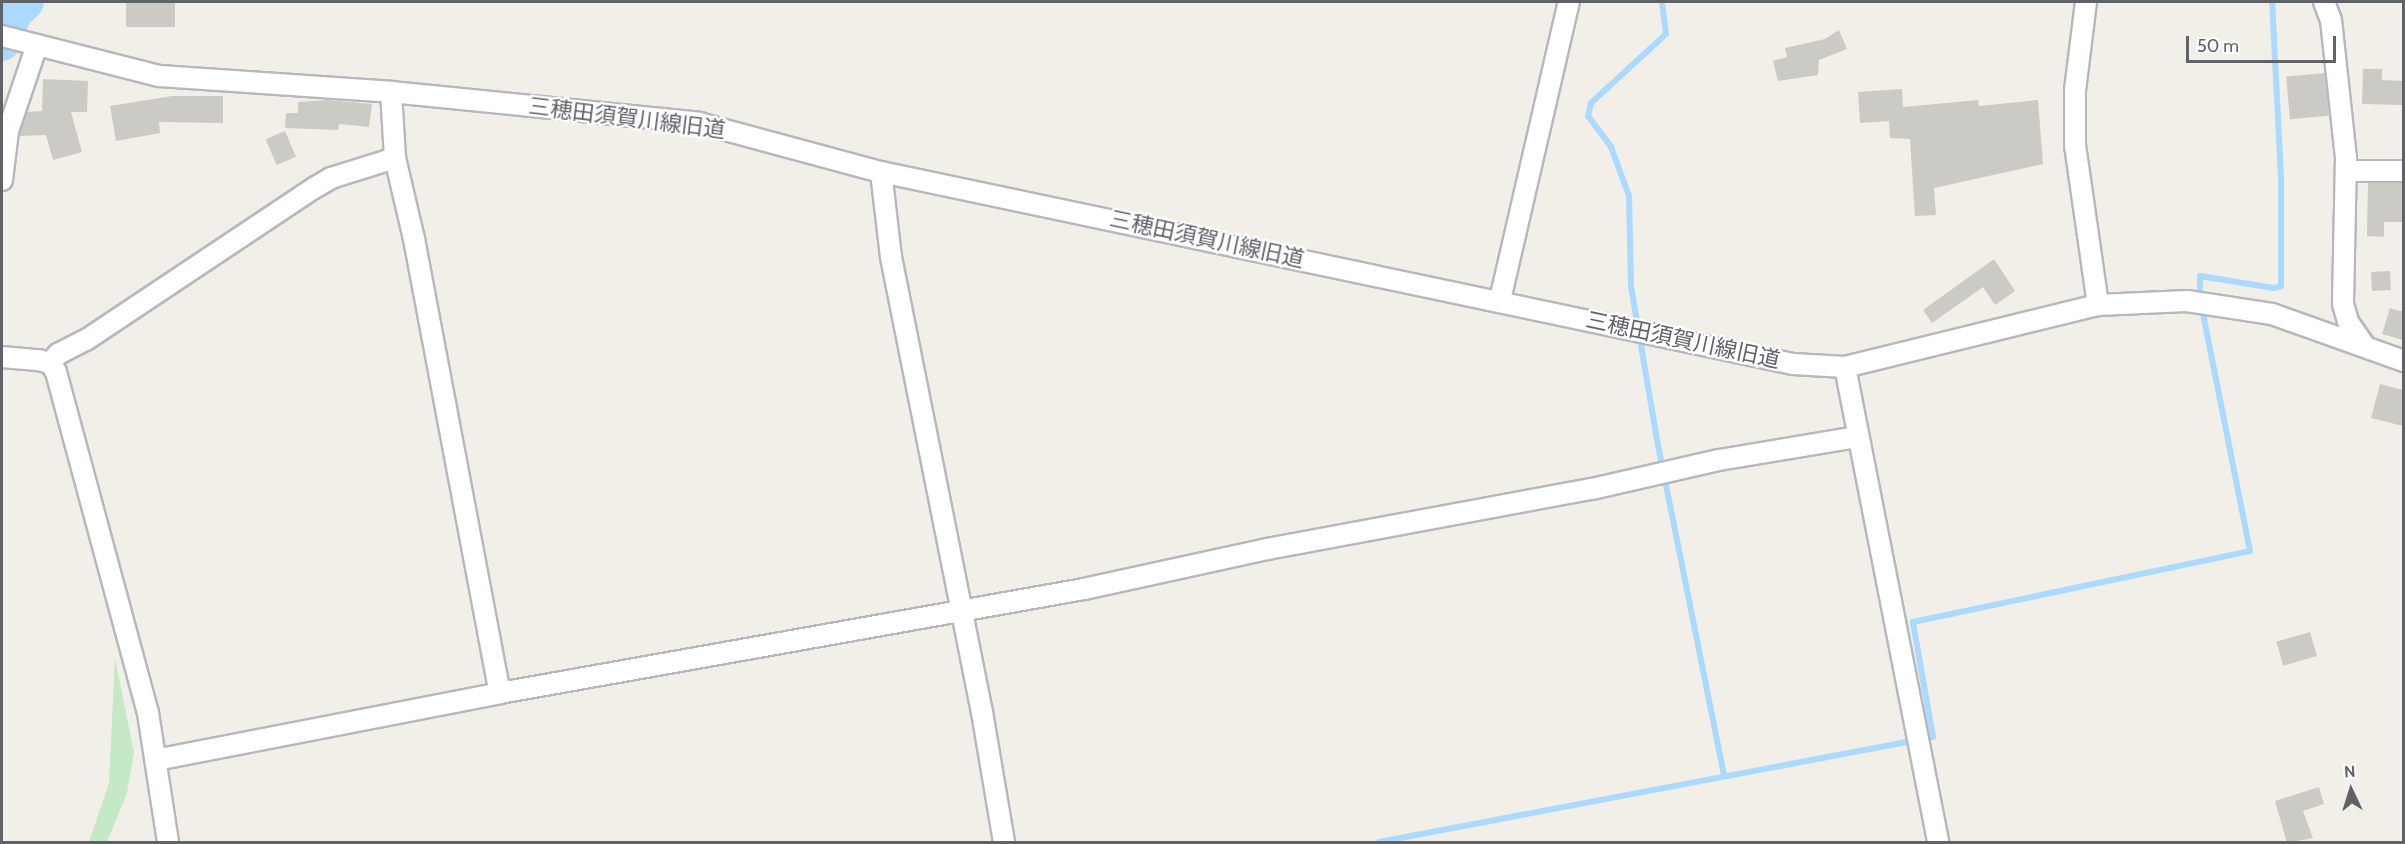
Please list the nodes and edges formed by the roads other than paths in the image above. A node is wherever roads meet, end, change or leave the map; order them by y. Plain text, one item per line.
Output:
1 (1569, 2) edge
2 (2086, 2) edge
3 (2324, 2) edge
4 (2, 36) edge
5 (37, 45) junction
6 (391, 92) junction
7 (395, 158) junction
8 (2346, 171) junction
9 (2403, 171) edge
10 (881, 172) junction
11 (2, 180) edge
12 (1500, 300) junction
13 (2098, 305) junction
14 (2364, 345) junction
15 (2, 357) edge
16 (2403, 361) edge
17 (50, 363) junction
18 (1845, 367) junction
19 (1856, 437) junction
20 (961, 608) junction
21 (500, 693) junction
22 (156, 760) junction
23 (168, 843) edge
24 (1004, 843) edge
25 (1938, 843) edge

1 - 12 street
2 - 13 street
3 - 8 street
4 - 5 street, 三穂田須賀川線旧道
5 - 6 street, 三穂田須賀川線旧道
5 - 11 street
6 - 7 street
6 - 10 street, 三穂田須賀川線旧道
7 - 17 street
7 - 21 street
8 - 9 street
8 - 14 street
10 - 12 street, 三穂田須賀川線旧道
10 - 20 street
12 - 18 street, 三穂田須賀川線旧道
13 - 14 street, 三穂田須賀川線旧道
13 - 18 street, 三穂田須賀川線旧道
14 - 16 street, 三穂田須賀川線旧道
15 - 17 street
17 - 22 street
18 - 19 street
19 - 20 street
19 - 25 street
20 - 21 street
20 - 24 street
21 - 22 street
22 - 23 street

